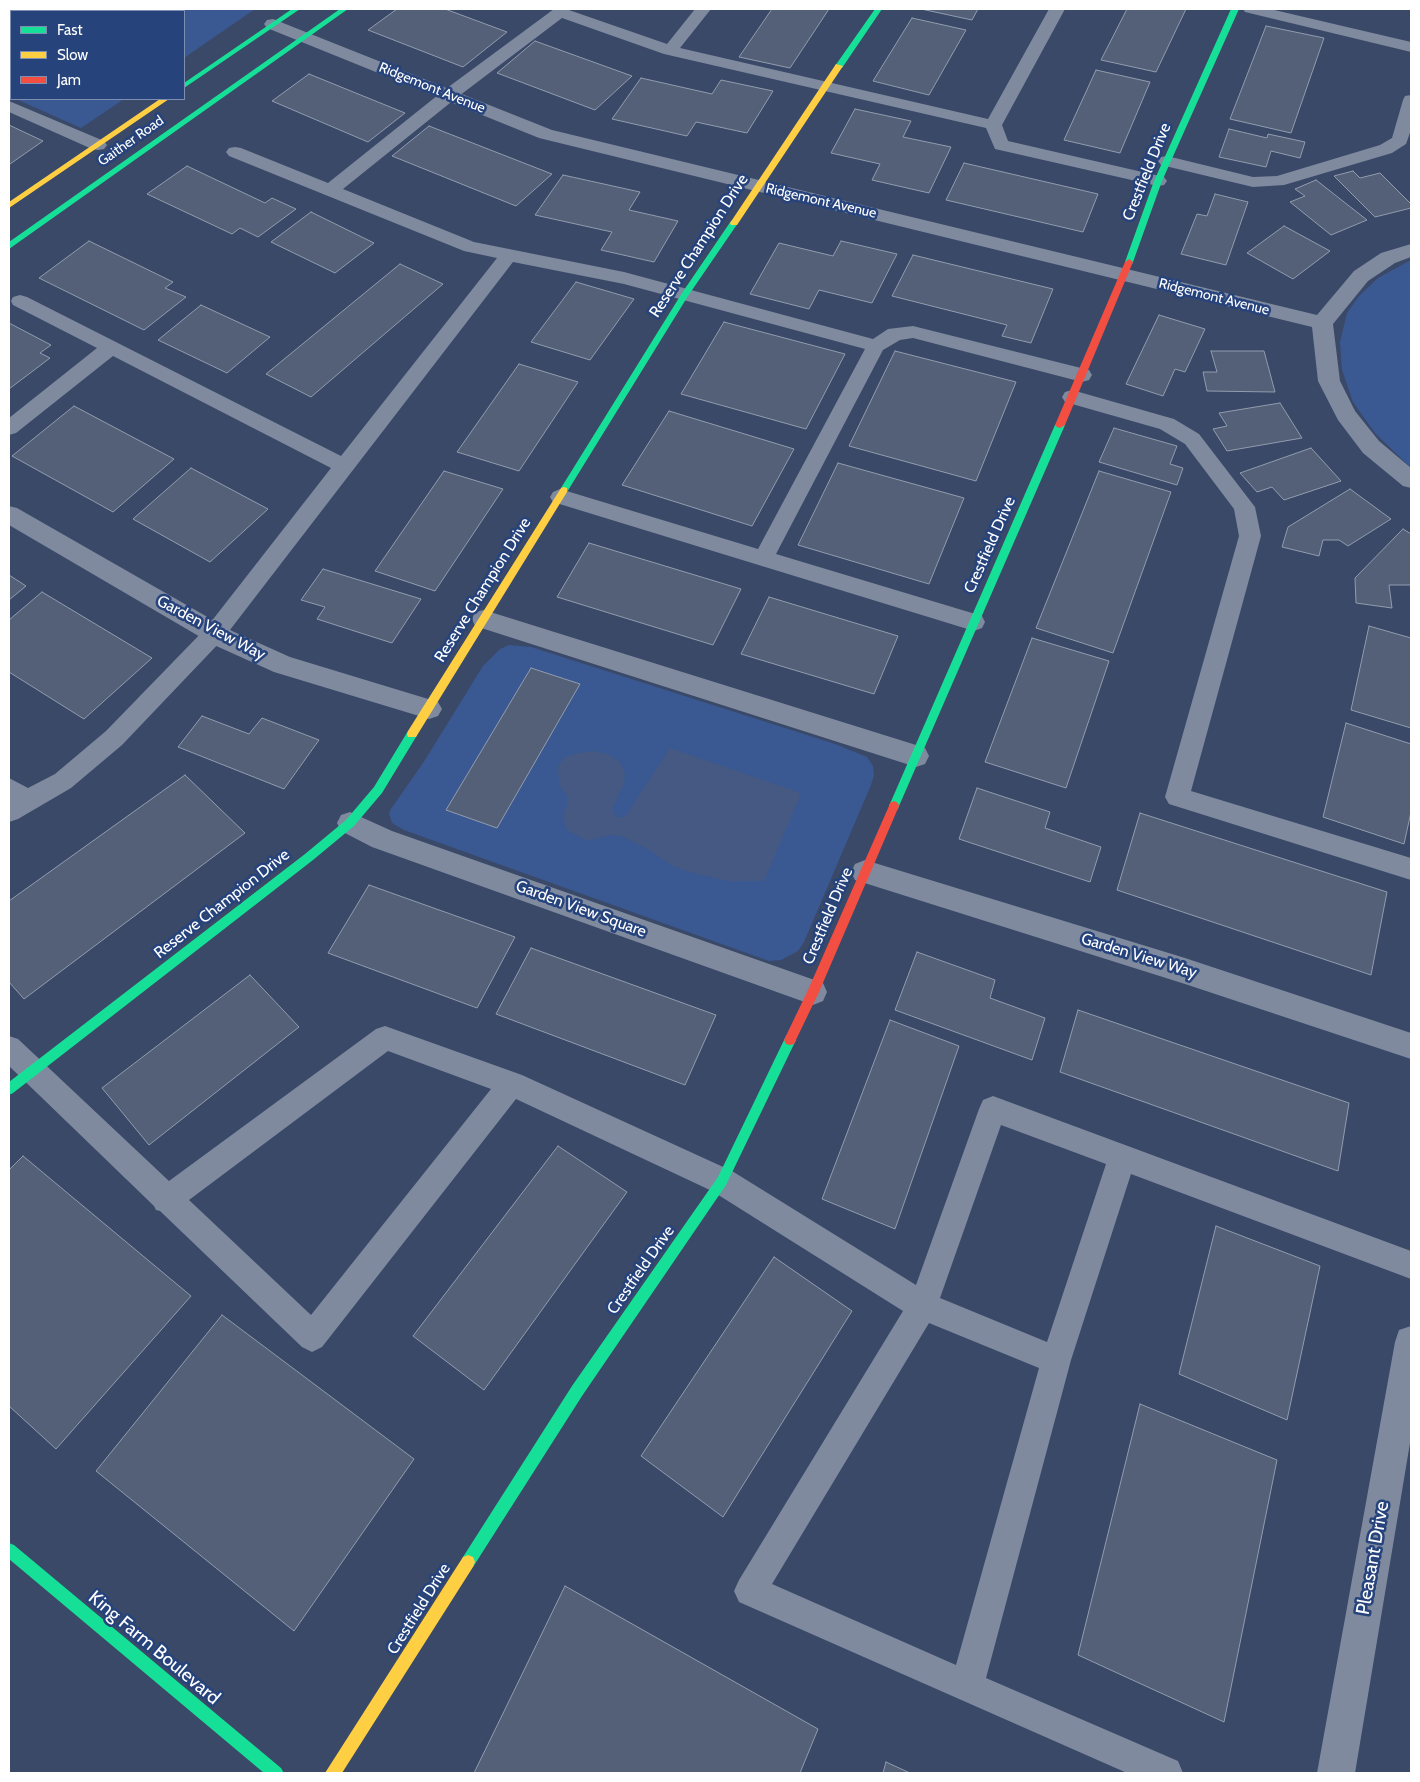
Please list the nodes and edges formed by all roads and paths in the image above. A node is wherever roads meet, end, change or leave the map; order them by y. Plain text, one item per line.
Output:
1 (296, 9) edge
2 (344, 9) edge
3 (703, 9) edge
4 (878, 9) edge
5 (1058, 9) edge
6 (1235, 9) edge
7 (1251, 9) edge
8 (556, 10) edge
9 (273, 24) junction
10 (304, 37) junction
11 (1411, 47) edge
12 (670, 51) junction
13 (185, 85) edge
14 (825, 87) junction
15 (449, 95) junction
16 (164, 100) edge
17 (1411, 100) edge
18 (9, 106) edge
19 (993, 125) junction
20 (98, 145) junction
21 (235, 152) dead end
22 (1167, 162) junction
23 (1158, 181) junction
24 (758, 186) junction
25 (330, 191) junction
26 (9, 206) edge
27 (9, 246) edge
28 (1411, 250) edge
29 (508, 256) junction
30 (1125, 274) junction
31 (685, 294) junction
32 (20, 300) dead end
33 (1322, 323) junction
34 (876, 346) junction
35 (112, 347) junction
36 (1082, 375) junction
37 (1072, 397) junction
38 (9, 428) edge
39 (344, 466) junction
40 (1411, 480) edge
41 (560, 497) junction
42 (9, 514) edge
43 (764, 558) junction
44 (484, 619) junction
45 (974, 622) junction
46 (215, 633) junction
47 (428, 709) junction
48 (916, 756) junction
49 (15, 800) edge
50 (350, 823) junction
51 (1411, 869) edge
52 (864, 872) junction
53 (813, 992) junction
54 (1411, 1046) edge
55 (9, 1048) edge
56 (32, 1072) junction
57 (512, 1084) junction
58 (9, 1089) edge
59 (1122, 1157) junction
60 (722, 1181) junction
61 (166, 1200) junction
62 (1411, 1265) edge
63 (923, 1306) junction
64 (1411, 1342) edge
65 (1056, 1360) junction
66 (9, 1550) edge
67 (967, 1686) junction
68 (276, 1773) edge
69 (334, 1773) edge
70 (1166, 1773) edge
71 (1336, 1773) edge

1 - 9 street
2 - 10 street, Gaither Road
3 - 12 lane
4 - 14 street, Reserve Champion Drive
5 - 19 lane
6 - 22 street, Crestfield Drive
7 - 11 lane
8 - 12 lane
8 - 15 lane
9 - 10 street, Ridgemont Avenue
9 - 13 street
10 - 15 street, Ridgemont Avenue
10 - 27 street, Gaither Road
12 - 14 lane
14 - 19 lane
14 - 24 street, Reserve Champion Drive
15 - 24 street, Ridgemont Avenue
15 - 25 lane
16 - 20 street, Gaither Road
17 - 22 lane
18 - 20 lane
19 - 23 lane
20 - 26 street, Gaither Road
21 - 25 lane
22 - 23 street, Crestfield Drive
23 - 30 street, Crestfield Drive
24 - 30 street, Ridgemont Avenue
24 - 31 street, Reserve Champion Drive
25 - 29 lane
28 - 33 street
29 - 31 lane
29 - 39 lane
30 - 33 street, Ridgemont Avenue
30 - 36 street, Crestfield Drive
31 - 34 lane
31 - 41 street, Reserve Champion Drive
32 - 35 lane
33 - 40 street
34 - 36 lane
34 - 43 lane
35 - 38 lane
35 - 39 lane
36 - 37 street, Crestfield Drive
37 - 45 street, Crestfield Drive
37 - 51 lane
39 - 46 lane
41 - 43 lane
41 - 44 street, Reserve Champion Drive
42 - 46 street, Garden View Way
43 - 45 lane
44 - 47 street, Reserve Champion Drive
44 - 48 street
45 - 48 street, Crestfield Drive
46 - 47 street, Garden View Way
46 - 49 lane
47 - 50 street, Reserve Champion Drive
48 - 52 street, Crestfield Drive
50 - 53 street, Garden View Square
50 - 56 street, Reserve Champion Drive
52 - 53 street, Crestfield Drive
52 - 54 street, Garden View Way
53 - 60 street, Crestfield Drive
55 - 56 lane
56 - 58 street, Reserve Champion Drive
56 - 61 lane
57 - 60 lane
57 - 61 lane
57 - 61 lane
59 - 62 lane
59 - 63 lane
59 - 65 lane
60 - 63 lane
60 - 69 street, Crestfield Drive
63 - 65 lane
63 - 67 lane
64 - 71 street, Pleasant Drive
65 - 67 lane
66 - 68 street, King Farm Boulevard
67 - 70 lane

